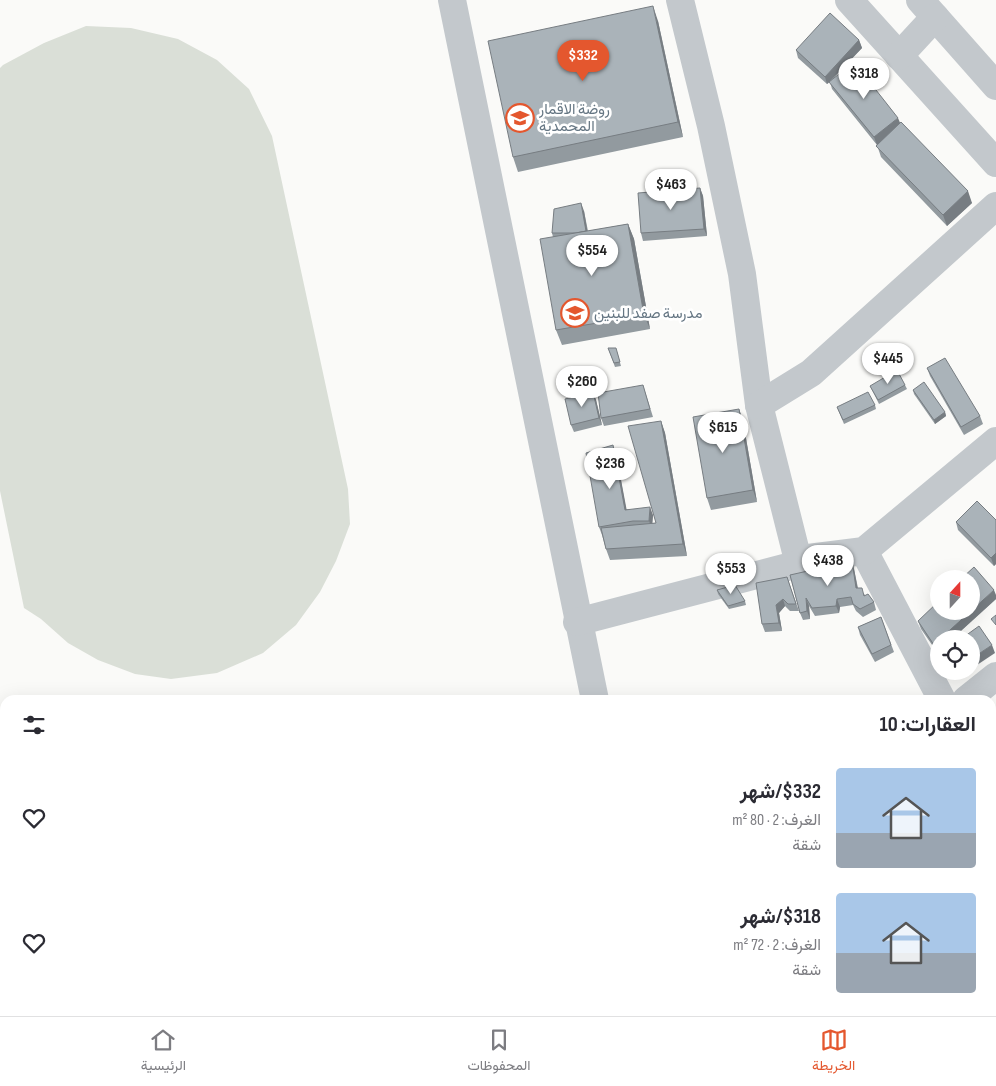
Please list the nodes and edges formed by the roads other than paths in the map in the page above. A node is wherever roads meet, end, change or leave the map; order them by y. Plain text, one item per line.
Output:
1 (452, 0) edge
2 (680, 0) edge
3 (849, 0) edge
4 (928, 9) edge
5 (899, 56) junction
6 (996, 86) edge
7 (996, 163) edge
8 (996, 206) edge
9 (759, 405) junction
10 (996, 441) edge
11 (864, 550) junction
12 (799, 564) junction
13 (578, 622) junction
14 (996, 676) edge
15 (593, 695) edge
16 (939, 695) edge
17 (972, 695) edge

1 - 13 street
2 - 9 street
3 - 5 street
4 - 5 street
4 - 6 street
5 - 7 street
8 - 9 street
9 - 12 street
10 - 11 street
11 - 12 street
11 - 16 street
12 - 13 street
13 - 15 street
14 - 17 street

